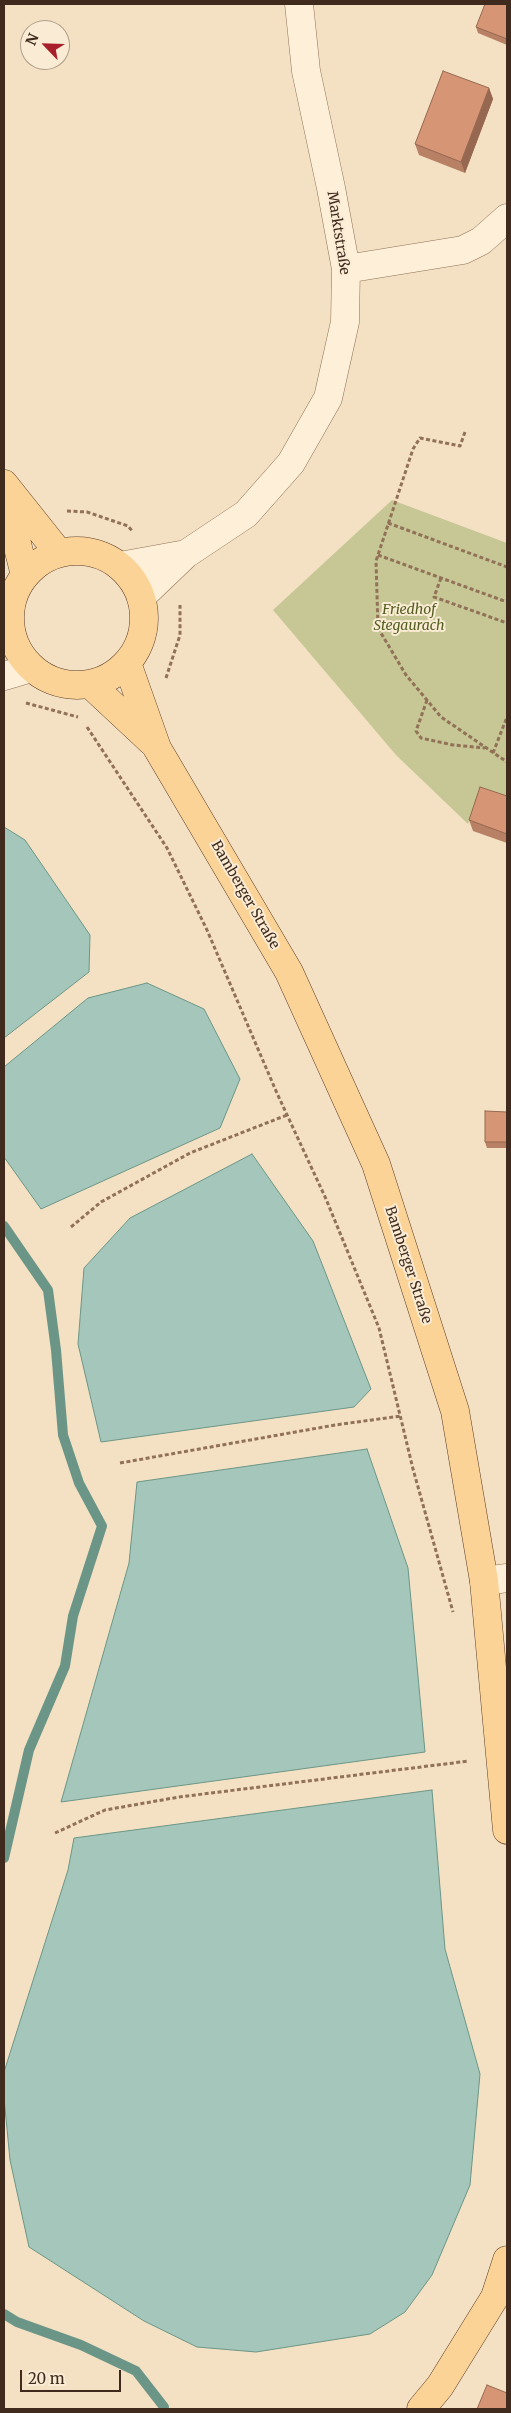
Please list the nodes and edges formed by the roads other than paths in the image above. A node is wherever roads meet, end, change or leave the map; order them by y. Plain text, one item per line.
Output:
1 (299, 4) edge
2 (507, 218) edge
3 (346, 269) junction
4 (4, 484) edge
5 (4, 493) edge
6 (59, 553) junction
7 (186, 554) junction
8 (120, 566) junction
9 (25, 575) junction
10 (141, 597) junction
11 (7, 632) edge
12 (127, 663) junction
13 (31, 668) junction
14 (90, 684) junction
15 (11, 686) edge
16 (157, 748) junction
17 (495, 1579) edge
18 (507, 1830) edge
19 (507, 2260) edge
20 (421, 2409) edge

1 - 3 street, Marktstraße
2 - 3 street
3 - 7 street, Marktstraße
4 - 6 main road
5 - 9 main road
6 - 8 main road
6 - 9 main road
7 - 8 street, Marktstraße
7 - 10 street, Marktstraße
8 - 10 main road
9 - 11 main road
10 - 12 main road
11 - 13 main road
12 - 14 main road
12 - 16 main road, Bamberger Straße
13 - 14 main road
13 - 15 street
14 - 16 main road, Bamberger Straße
16 - 17 main road, Bamberger Straße
17 - 18 main road, Bamberger Straße
19 - 20 main road

